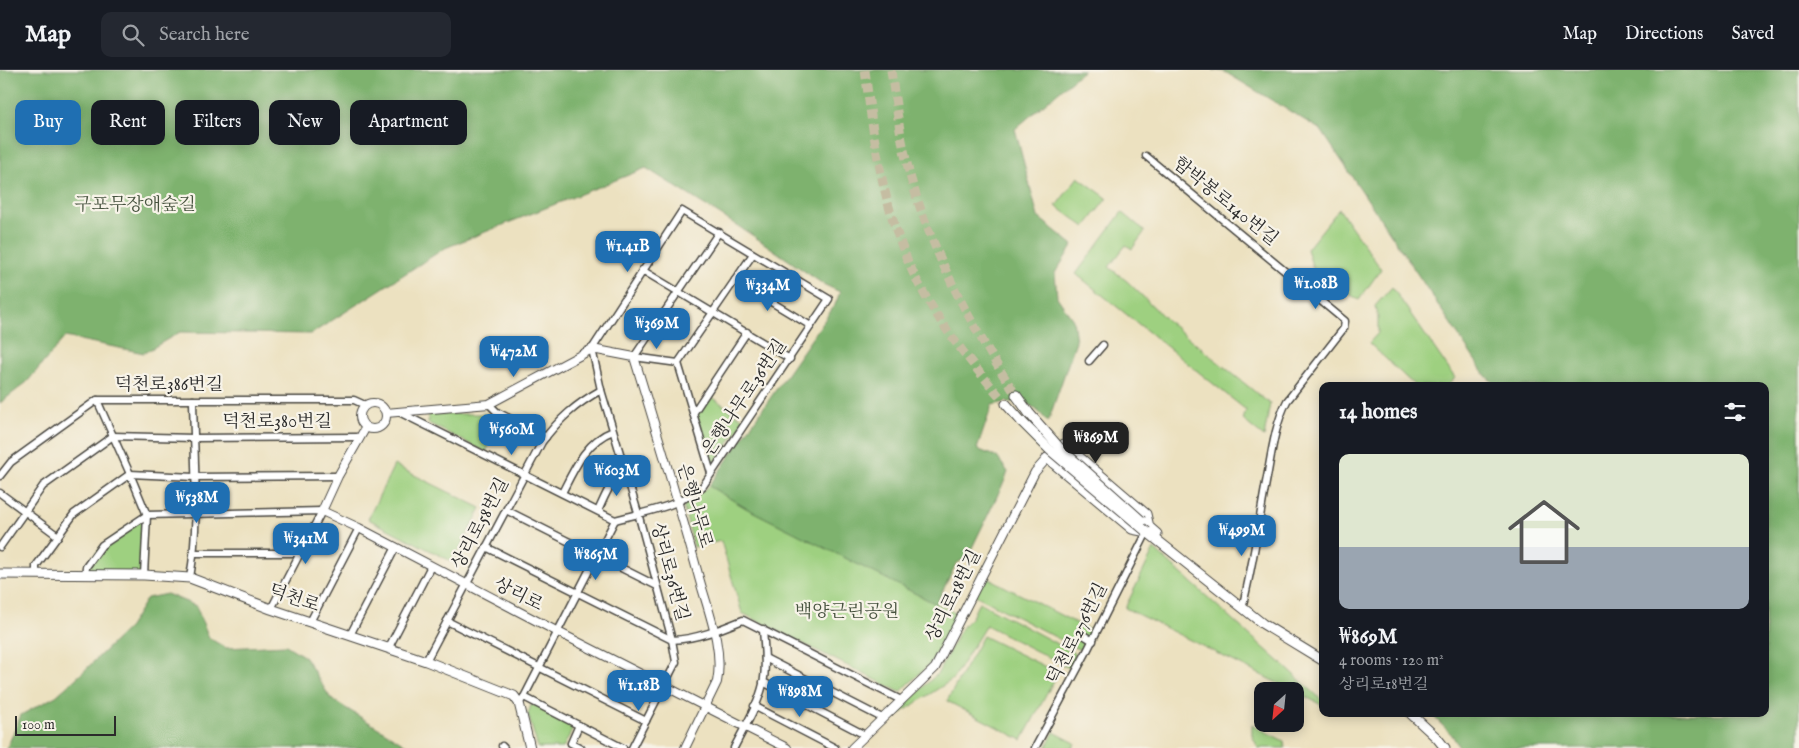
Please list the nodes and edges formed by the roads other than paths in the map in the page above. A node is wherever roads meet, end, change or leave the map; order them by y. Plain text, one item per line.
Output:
1 (1146, 156) dead end
2 (719, 232) junction
3 (753, 254) junction
4 (642, 270) junction
5 (736, 280) junction
6 (678, 292) junction
7 (713, 312) junction
8 (811, 326) junction
9 (747, 332) junction
10 (1103, 345) dead end
11 (592, 349) junction
12 (634, 357) junction
13 (790, 359) junction
14 (1089, 361) dead end
15 (678, 363) junction
16 (601, 390) junction
17 (1016, 394) tunnel mouth
18 (97, 400) junction
19 (193, 400) junction
20 (489, 404) junction
21 (1006, 404) tunnel mouth
22 (365, 405) junction
23 (398, 412) junction
24 (694, 412) junction
25 (386, 413) junction
26 (366, 427) junction
27 (613, 431) junction
28 (113, 436) junction
29 (360, 437) junction
30 (546, 437) junction
31 (194, 438) junction
32 (1064, 444) joint
33 (1047, 458) junction
34 (626, 472) junction
35 (711, 473) junction
36 (130, 474) junction
37 (525, 474) junction
38 (0, 476) edge
39 (338, 476) junction
40 (194, 477) junction
41 (0, 493) edge
42 (562, 493) junction
43 (678, 502) junction
44 (506, 510) junction
45 (322, 511) junction
46 (598, 511) junction
47 (25, 513) junction
48 (195, 513) junction
49 (638, 513) junction
50 (147, 515) junction
51 (615, 520) junction
52 (359, 528) junction
53 (1148, 530) junction
54 (58, 536) junction
55 (0, 547) edge
56 (396, 547) junction
57 (486, 547) junction
58 (194, 553) junction
59 (300, 553) junction
60 (596, 557) junction
61 (431, 566) junction
62 (0, 574) edge
63 (36, 574) junction
64 (85, 575) junction
65 (144, 576) junction
66 (190, 578) junction
67 (466, 585) junction
68 (656, 586) junction
69 (578, 594) junction
70 (1242, 608) junction
71 (271, 609) junction
72 (447, 621) junction
73 (310, 622) junction
74 (763, 629) junction
75 (558, 632) junction
76 (714, 632) junction
77 (350, 635) junction
78 (1085, 636) dead end
79 (672, 640) junction
80 (1093, 640) junction
81 (388, 648) junction
82 (765, 658) junction
83 (1319, 658) edge
84 (426, 662) junction
85 (540, 667) junction
86 (763, 682) junction
87 (664, 686) junction
88 (521, 700) junction
89 (901, 700) junction
90 (754, 706) junction
91 (706, 707) junction
92 (1414, 717) edge
93 (882, 718) junction
94 (646, 721) junction
95 (580, 725) junction
96 (745, 727) junction
97 (865, 736) junction
98 (530, 748) edge
99 (581, 748) edge
100 (623, 748) edge
101 (632, 748) edge
102 (685, 748) edge
103 (734, 748) edge
104 (787, 748) edge
105 (835, 748) edge
106 (852, 748) edge
107 (1035, 748) edge
108 (1445, 748) edge

1 - 70 street, 함박봉로140번길
2 - 3 street, 은행나무로36번길
2 - 4 street, 은행나무로36번길
2 - 6 street
3 - 5 street
3 - 8 street, 은행나무로36번길
4 - 6 street
4 - 11 street, 은행나무로36번길
5 - 7 street
5 - 8 street
6 - 7 street
6 - 12 street
7 - 9 street
7 - 15 street
8 - 13 street, 은행나무로36번길
9 - 13 street
9 - 24 street
10 - 14 street
11 - 12 street
11 - 16 street, 상리로36번길
11 - 20 street
12 - 15 street
12 - 43 street, 은행나무로
13 - 35 street, 은행나무로36번길
15 - 24 street
16 - 27 street, 상리로36번길
16 - 30 street, 상리로58번길
17 - 53 main road, bridge
18 - 19 street, 덕천로386번길
18 - 28 street
18 - 38 street, 덕천로386번길
19 - 22 street, 덕천로386번길
19 - 31 street
20 - 23 street
20 - 30 street
21 - 53 main road, bridge
22 - 25 street
22 - 26 street
23 - 25 street
23 - 37 street
24 - 35 street
25 - 26 street
26 - 29 street
27 - 34 street, 상리로36번길
27 - 42 street
28 - 31 street, 덕천로380번길
28 - 36 street
28 - 47 street
29 - 31 street, 덕천로380번길
29 - 39 street
30 - 37 street, 상리로58번길
31 - 40 street
32 - 33 street, 상리로18번길
32 - 53 main road
33 - 53 main road
33 - 89 street, 상리로18번길
34 - 46 street
34 - 49 street, 상리로36번길
35 - 43 street, 은행나무로36번길
36 - 40 street
36 - 50 street
36 - 54 street
37 - 42 street
37 - 44 street, 상리로58번길
39 - 40 street
39 - 45 street
40 - 48 street
41 - 47 street
42 - 46 street
43 - 49 street, 은행나무로36번길
43 - 76 street, 은행나무로
44 - 57 street, 상리로58번길
44 - 60 street
45 - 48 street
45 - 52 street, 상리로
45 - 59 street
46 - 51 street
47 - 54 street
47 - 55 street
48 - 50 street
48 - 58 street
49 - 51 street, 은행나무로36번길
49 - 68 street, 상리로36번길
50 - 64 street
50 - 65 street
51 - 60 street
52 - 56 street, 상리로
52 - 73 street
53 - 70 main road
53 - 80 street, 덕천로276번길
54 - 63 street
56 - 61 street, 상리로
56 - 77 street
57 - 67 street, 상리로58번길
57 - 69 street
58 - 59 street
58 - 66 street
59 - 71 street
60 - 68 street
60 - 69 street
61 - 67 street, 상리로
61 - 81 street
62 - 63 main road, 덕천로
63 - 64 main road, 덕천로
64 - 65 main road, 덕천로
65 - 66 main road, 덕천로
66 - 71 main road, 덕천로
67 - 72 street, 상리로58번길
67 - 75 street, 상리로
68 - 79 street, 상리로36번길
69 - 75 street
69 - 79 street
70 - 83 main road
71 - 73 main road, 덕천로
72 - 84 street, 상리로58번길
72 - 85 street
73 - 77 main road, 덕천로
74 - 76 street
74 - 82 street
74 - 89 street
75 - 85 street
75 - 87 street, 상리로
76 - 79 street
76 - 91 street, 은행나무로
77 - 81 main road, 덕천로
78 - 80 street
79 - 87 street, 상리로36번길
80 - 107 street, 덕천로276번길
81 - 84 main road, 덕천로
82 - 86 street
82 - 93 street
84 - 88 main road, 덕천로
85 - 88 street
85 - 94 street
86 - 90 street
86 - 97 street
87 - 91 street, 상리로
87 - 94 street, 상리로36번길
88 - 95 street
88 - 98 main road
89 - 93 street, 상리로18번길
90 - 96 street
90 - 105 street
91 - 96 street, 상리로
91 - 102 street, 은행나무로
92 - 108 main road
93 - 97 street, 상리로18번길
94 - 101 street, 상리로36번길
95 - 99 street
95 - 100 street
96 - 103 street
96 - 104 street, 상리로
97 - 106 street, 상리로18번길

